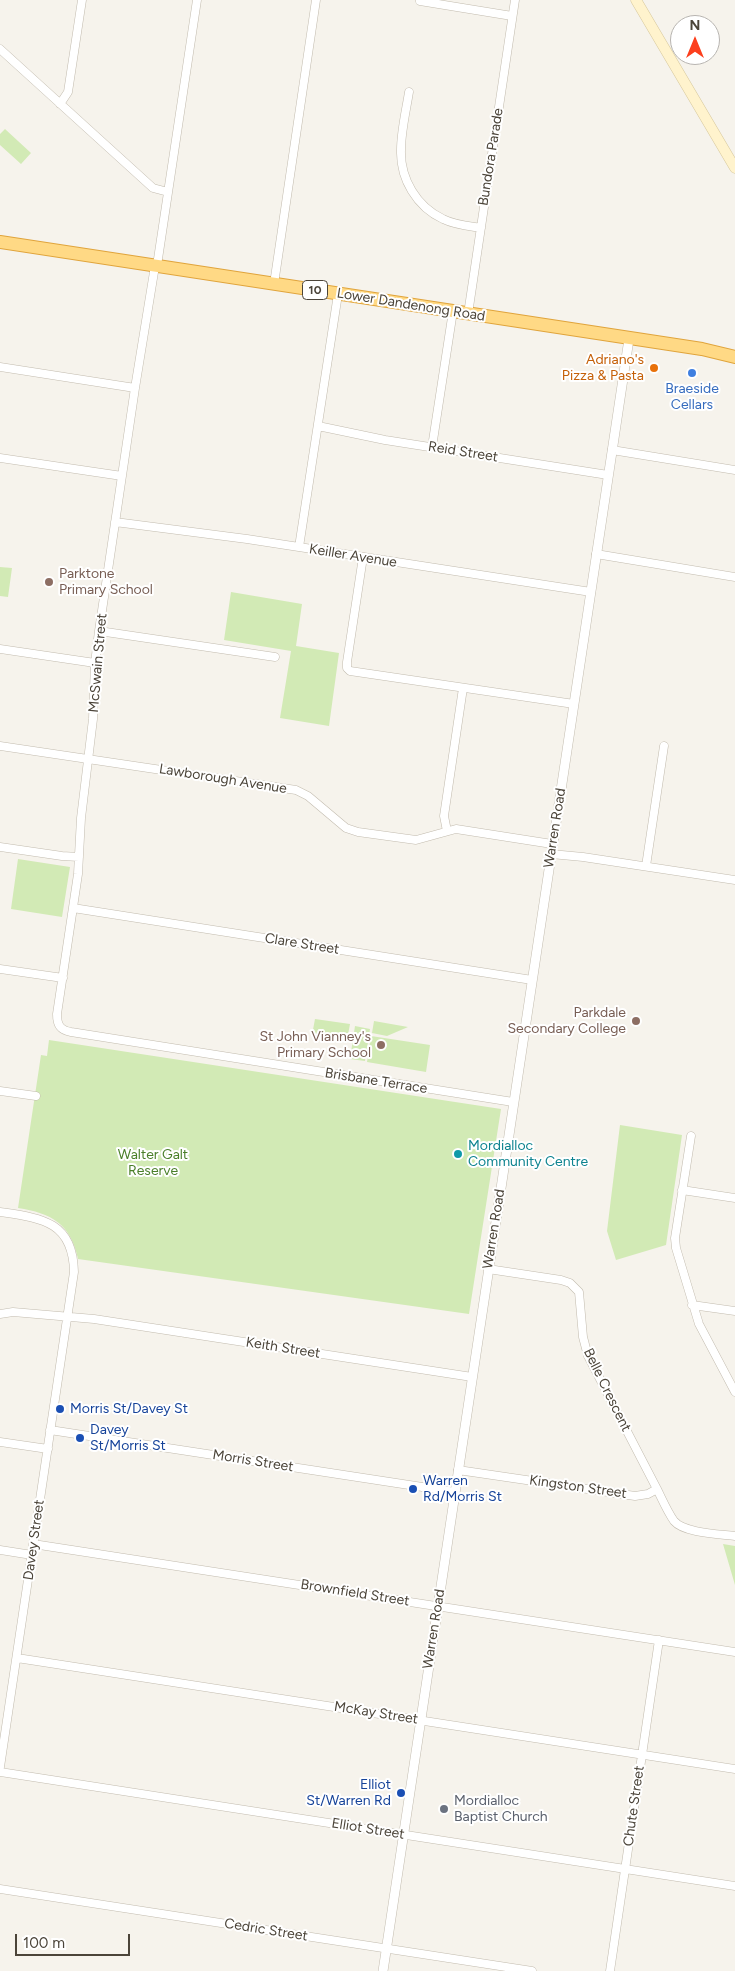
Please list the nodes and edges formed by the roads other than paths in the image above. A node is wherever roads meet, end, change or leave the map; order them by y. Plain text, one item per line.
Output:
1 (82, 0) edge
2 (197, 0) edge
3 (316, 0) edge
4 (515, 0) edge
5 (636, 0) edge
6 (420, 1) edge
7 (512, 16) junction
8 (0, 49) edge
9 (409, 92) dead end
10 (60, 104) junction
11 (735, 168) edge
12 (168, 192) junction
13 (480, 228) junction
14 (0, 242) edge
15 (156, 266) junction
16 (274, 284) junction
17 (338, 294) junction
18 (453, 311) junction
19 (468, 314) junction
20 (629, 339) junction
21 (702, 350) junction
22 (735, 350) edge
23 (735, 357) edge
24 (0, 367) edge
25 (135, 388) junction
26 (318, 426) junction
27 (432, 447) junction
28 (612, 450) junction
29 (0, 458) edge
30 (735, 470) edge
31 (608, 474) junction
32 (122, 476) junction
33 (115, 522) junction
34 (299, 547) junction
35 (596, 554) junction
36 (363, 557) junction
37 (735, 576) edge
38 (591, 592) junction
39 (99, 631) junction
40 (0, 649) edge
41 (275, 657) dead end
42 (95, 663) junction
43 (463, 688) junction
44 (574, 704) junction
45 (0, 746) edge
46 (664, 746) dead end
47 (88, 759) junction
48 (447, 831) junction
49 (0, 847) edge
50 (552, 849) junction
51 (79, 857) junction
52 (646, 866) junction
53 (735, 879) edge
54 (73, 908) junction
55 (0, 969) edge
56 (63, 978) junction
57 (532, 980) junction
58 (62, 1030) joint
59 (0, 1091) edge
60 (36, 1096) dead end
61 (513, 1102) junction
62 (691, 1136) dead end
63 (682, 1190) junction
64 (735, 1198) edge
65 (0, 1212) edge
66 (488, 1269) junction
67 (692, 1304) junction
68 (735, 1311) edge
69 (0, 1314) edge
70 (67, 1317) junction
71 (472, 1377) junction
72 (735, 1392) edge
73 (50, 1430) junction
74 (0, 1442) edge
75 (48, 1449) junction
76 (458, 1470) junction
77 (657, 1489) junction
78 (455, 1492) junction
79 (735, 1536) edge
80 (33, 1544) junction
81 (0, 1550) edge
82 (32, 1555) junction
83 (438, 1606) junction
84 (659, 1640) junction
85 (735, 1652) edge
86 (16, 1658) junction
87 (421, 1720) junction
88 (642, 1754) junction
89 (0, 1767) edge
90 (735, 1769) edge
91 (0, 1772) edge
92 (404, 1834) junction
93 (625, 1868) junction
94 (735, 1886) edge
95 (0, 1890) edge
96 (387, 1948) junction
97 (383, 1971) edge
98 (532, 1971) edge
99 (610, 1971) edge

1 - 10 street
2 - 12 street, McSwain Street
3 - 16 street
4 - 7 street, Bundora Parade
5 - 11 main road
6 - 7 street
7 - 13 street, Bundora Parade
8 - 10 street
9 - 13 street
10 - 12 street
12 - 15 street, McSwain Street
13 - 19 street, Bundora Parade
14 - 15 highway, Lower Dandenong Road / 10
15 - 16 highway, Lower Dandenong Road / 10
15 - 25 street, McSwain Street
16 - 17 highway, Lower Dandenong Road / 10
17 - 18 highway, Lower Dandenong Road / 10
17 - 26 street
18 - 19 highway, Lower Dandenong Road / 10
18 - 27 street
19 - 20 highway, Lower Dandenong Road / 10
20 - 21 highway, Lower Dandenong Road / 10
20 - 28 street, Warren Road
21 - 22 highway, Lower Dandenong Road / 10
21 - 23 highway, Lower Dandenong Road / 10
24 - 25 street
25 - 32 street, McSwain Street
26 - 27 street, Reid Street
26 - 34 street
27 - 31 street, Reid Street
28 - 30 street
28 - 31 street, Warren Road
29 - 32 street
31 - 35 street, Warren Road
32 - 33 street, McSwain Street
33 - 34 street, Keiller Avenue
33 - 39 street, McSwain Street
34 - 36 street, Keiller Avenue
35 - 37 street
35 - 38 street, Warren Road
36 - 38 street, Keiller Avenue
36 - 43 street
38 - 44 street, Warren Road
39 - 41 street
39 - 42 street, McSwain Street
40 - 42 street
42 - 47 street, McSwain Street
43 - 44 street
43 - 48 street
44 - 50 street, Warren Road
45 - 47 street, Lawborough Avenue
46 - 52 street
47 - 48 street, Lawborough Avenue
47 - 51 street, McSwain Street
48 - 50 street, Lawborough Avenue
49 - 51 street
50 - 52 street, Lawborough Avenue
50 - 57 street, Warren Road
51 - 54 street, McSwain Street
52 - 53 street, Lawborough Avenue
54 - 56 street, McSwain Street
54 - 57 street, Clare Street
55 - 56 street
56 - 58 street, McSwain Street
57 - 61 street, Warren Road
58 - 61 street, Brisbane Terrace
59 - 60 street
61 - 66 street, Warren Road
62 - 63 street
63 - 64 street
63 - 67 street
65 - 70 street, Davey Street
66 - 71 street, Warren Road
66 - 77 street, Belle Crescent
67 - 68 street
67 - 72 street
69 - 70 street, Keith Street
70 - 71 street, Keith Street
70 - 73 street, Davey Street
71 - 76 street, Warren Road
73 - 75 street, Davey Street
73 - 78 street, Morris Street
74 - 75 street
75 - 80 street, Davey Street
76 - 77 street, Kingston Street
76 - 78 street, Warren Road
77 - 79 street
78 - 83 street, Warren Road
80 - 82 street, Davey Street
80 - 83 street, Brownfield Street
81 - 82 street
82 - 86 street, Davey Street
83 - 84 street, Brownfield Street
83 - 87 street, Warren Road
84 - 85 street, Brownfield Street
84 - 88 street, Chute Street
86 - 87 street, McKay Street
86 - 89 street, Davey Street
87 - 88 street, McKay Street
87 - 92 street, Warren Road
88 - 90 street, McKay Street
88 - 93 street, Chute Street
91 - 92 street, Elliot Street
92 - 93 street, Elliot Street
92 - 96 street, Warren Road
93 - 94 street, Elliot Street
93 - 99 street, Chute Street
95 - 96 street, Cedric Street
96 - 97 street, Warren Road
96 - 98 street, Cedric Street

